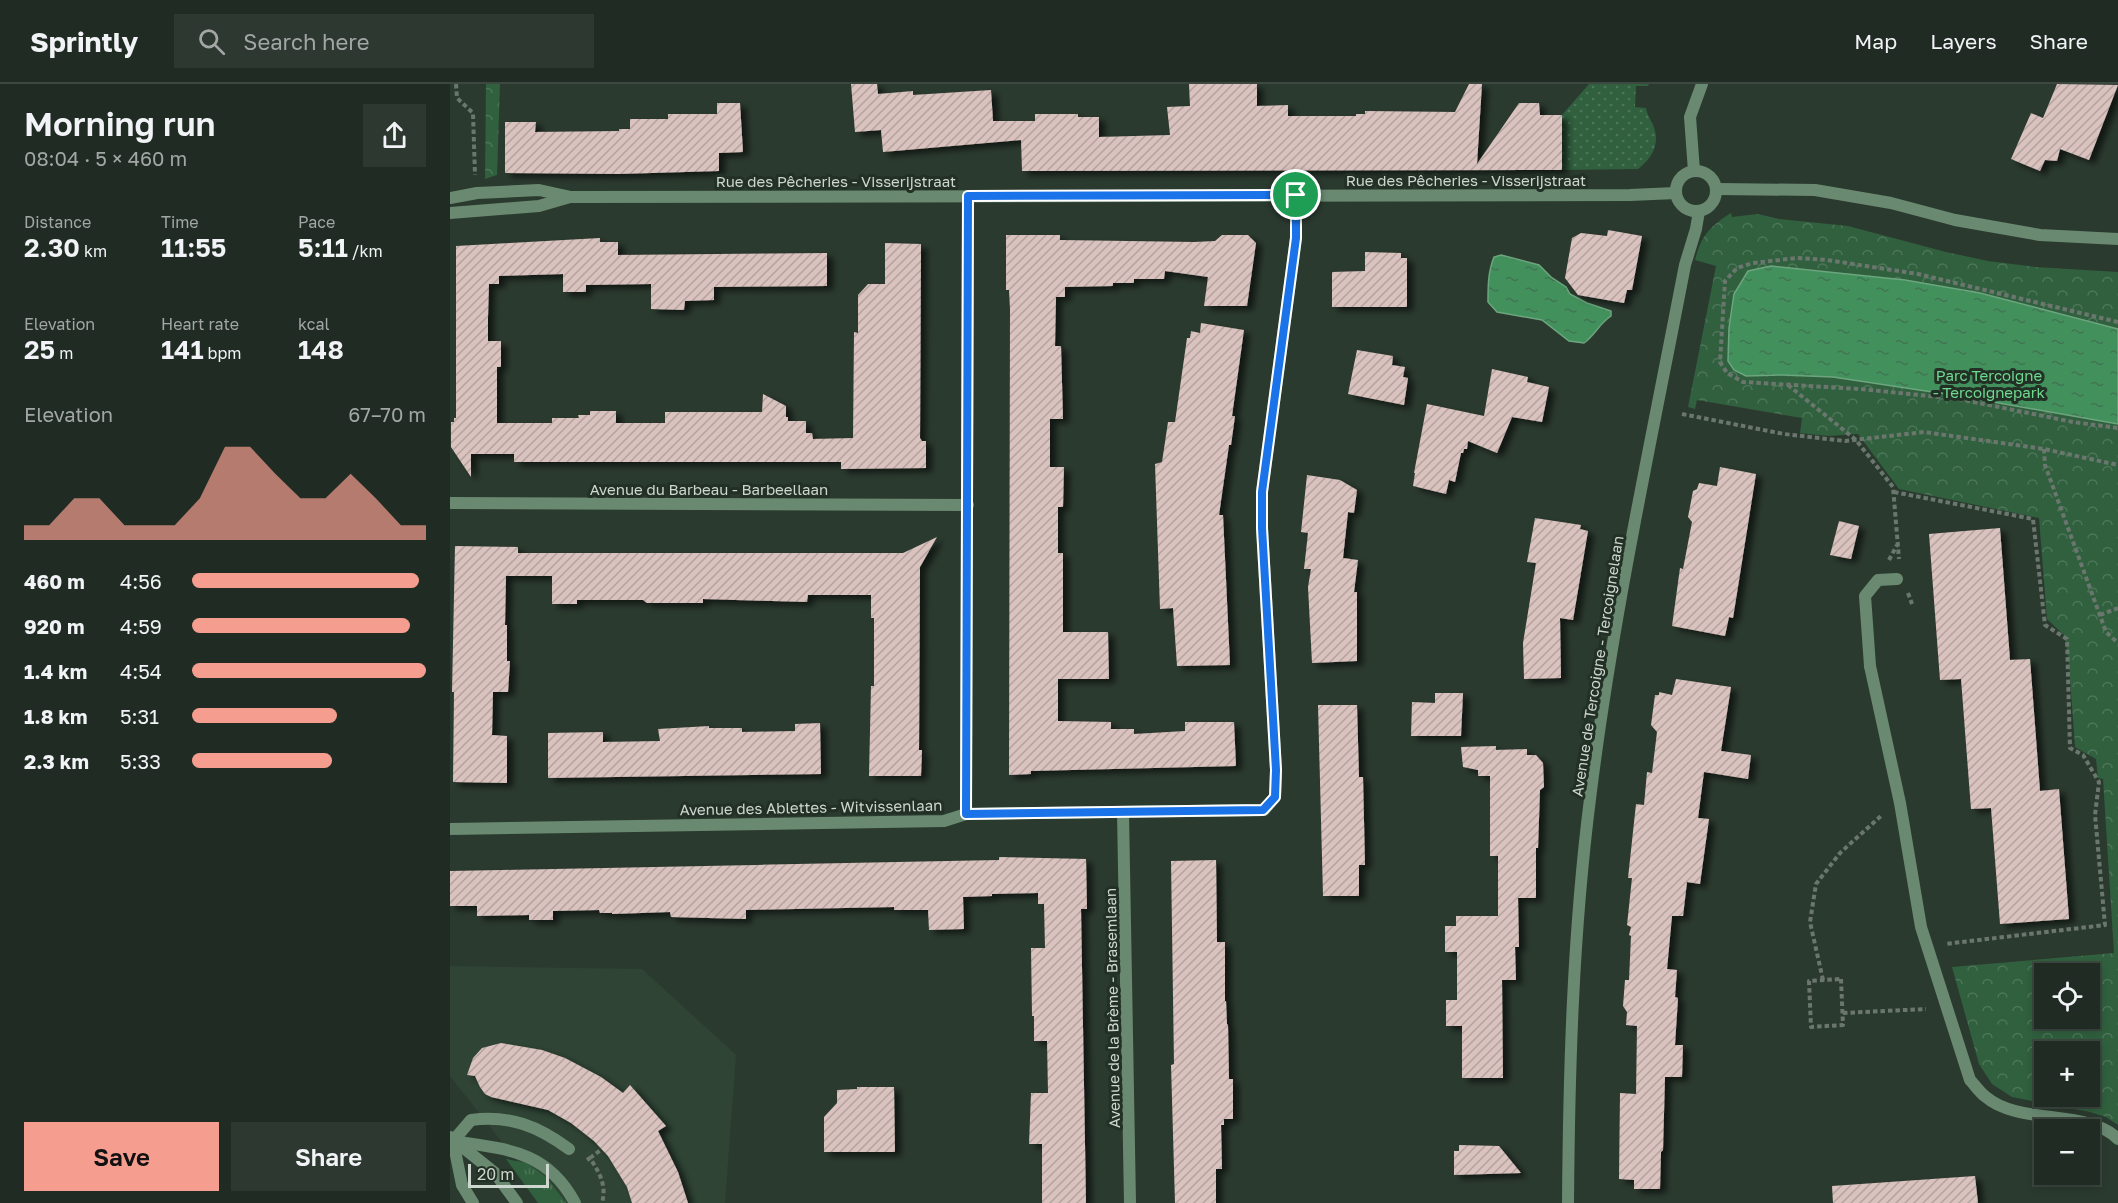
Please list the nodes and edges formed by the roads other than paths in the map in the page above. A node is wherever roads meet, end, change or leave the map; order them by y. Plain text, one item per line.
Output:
1 (1702, 84) edge
2 (1695, 171) junction
3 (1717, 189) junction
4 (1676, 193) junction
5 (1296, 195) junction
6 (968, 196) junction
7 (571, 197) junction
8 (450, 198) edge
9 (1699, 211) junction
10 (450, 213) edge
11 (2118, 239) edge
12 (450, 503) edge
13 (968, 506) junction
14 (1901, 581) road end
15 (1123, 812) junction
16 (966, 814) junction
17 (450, 829) edge
18 (451, 1139) edge
19 (2118, 1139) edge
20 (569, 1149) dead end
21 (473, 1203) edge
22 (517, 1203) edge
23 (575, 1203) edge
24 (1131, 1203) edge
25 (1568, 1203) edge

1 - 2 street
2 - 3 street
2 - 4 street
3 - 9 street
3 - 11 street
4 - 5 street, Rue des Pêcheries - Visserijstraat
4 - 9 street
5 - 6 street, Rue des Pêcheries - Visserijstraat
5 - 15 street, Avenue des Ablettes - Witvissenlaan
6 - 7 street, Rue des Pêcheries - Visserijstraat
6 - 13 street
7 - 8 street, Rue des Pêcheries - Visserijstraat
7 - 10 street, Rue des Pêcheries - Visserijstraat
9 - 25 street, Avenue de Tercoigne - Tercoignelaan
12 - 13 street, Avenue du Barbeau - Barbeellaan
13 - 16 street
14 - 19 street
15 - 16 street, Avenue des Ablettes - Witvissenlaan
15 - 24 street, Avenue de la Brème - Brasemlaan
16 - 17 street, Avenue des Ablettes - Witvissenlaan
18 - 20 street
18 - 21 street
18 - 22 street
18 - 23 street

